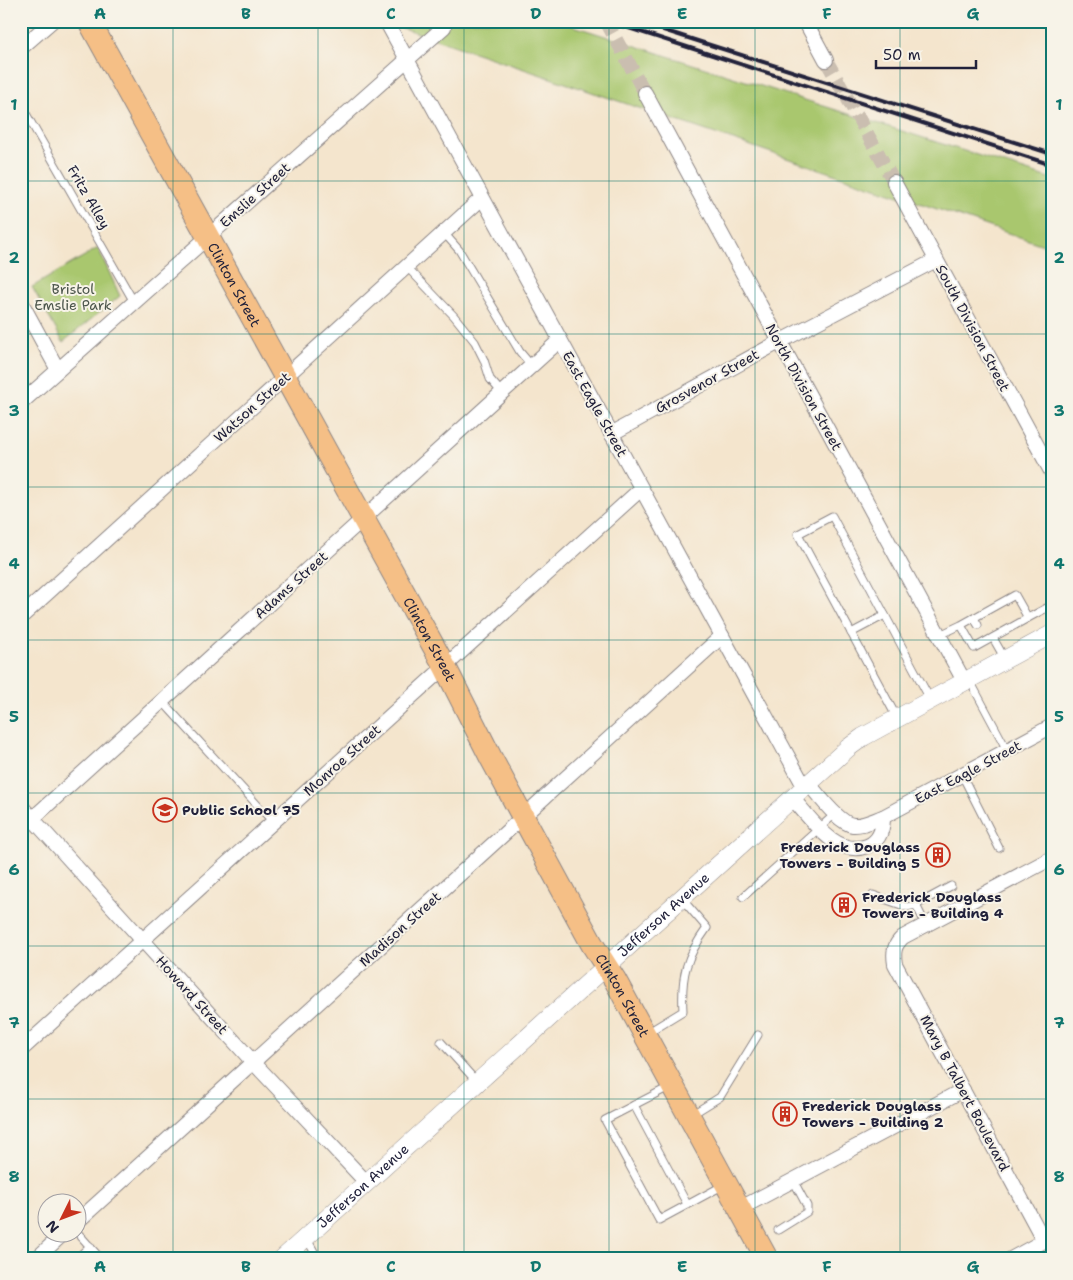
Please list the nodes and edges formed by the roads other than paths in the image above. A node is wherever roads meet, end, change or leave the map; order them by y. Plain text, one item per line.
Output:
1 (52, 21) edge
2 (89, 21) edge
3 (386, 21) edge
4 (805, 21) edge
5 (444, 26) dead end
6 (21, 48) edge
7 (407, 60) junction
8 (826, 60) tunnel mouth
9 (645, 93) tunnel mouth
10 (21, 105) edge
11 (894, 182) tunnel mouth
12 (482, 198) junction
13 (444, 233) junction
14 (208, 237) junction
15 (936, 260) junction
16 (407, 267) junction
17 (21, 302) edge
18 (134, 302) junction
19 (560, 340) junction
20 (779, 342) junction
21 (532, 366) junction
22 (58, 370) junction
23 (284, 378) junction
24 (502, 393) junction
25 (21, 403) edge
26 (611, 434) junction
27 (1052, 473) edge
28 (641, 489) junction
29 (363, 519) junction
30 (1001, 602) junction
31 (1052, 606) edge
32 (1005, 610) dead end
33 (885, 615) junction
34 (21, 617) edge
35 (1028, 618) junction
36 (961, 625) junction
37 (851, 633) junction
38 (1052, 634) edge
39 (940, 635) junction
40 (722, 636) junction
41 (988, 639) junction
42 (1005, 660) junction
43 (445, 667) junction
44 (966, 680) junction
45 (930, 700) junction
46 (162, 701) junction
47 (897, 718) junction
48 (1052, 726) edge
49 (1007, 750) junction
50 (962, 775) junction
51 (801, 789) junction
52 (21, 806) edge
53 (835, 814) junction
54 (523, 817) junction
55 (883, 817) junction
56 (32, 818) junction
57 (273, 822) junction
58 (820, 828) junction
59 (21, 829) edge
60 (999, 848) dead end
61 (1052, 858) edge
62 (951, 886) dead end
63 (873, 894) dead end
64 (743, 897) dead end
65 (681, 898) junction
66 (916, 906) junction
67 (926, 925) junction
68 (143, 940) junction
69 (606, 966) junction
70 (644, 1034) junction
71 (758, 1035) dead end
72 (441, 1042) dead end
73 (21, 1050) edge
74 (253, 1062) junction
75 (477, 1082) junction
76 (672, 1085) junction
77 (963, 1090) junction
78 (634, 1105) junction
79 (689, 1116) junction
80 (793, 1180) junction
81 (366, 1182) junction
82 (726, 1184) junction
83 (688, 1204) junction
84 (740, 1209) junction
85 (88, 1212) edge
86 (778, 1230) dead end
87 (306, 1237) junction
88 (1044, 1241) edge
89 (54, 1242) edge
90 (86, 1242) edge
91 (90, 1246) junction
92 (36, 1259) edge
93 (76, 1259) edge
94 (101, 1259) edge
95 (282, 1259) edge
96 (318, 1259) edge
97 (766, 1259) edge
98 (1011, 1259) edge
99 (1042, 1259) edge

1 - 6 street
2 - 14 main road, Clinton Street
3 - 7 street, East Eagle Street
4 - 8 street
5 - 7 street, Emslie Street
7 - 12 street, East Eagle Street
7 - 14 street, Emslie Street
9 - 20 street, North Division Street
10 - 18 lane, Fritz Alley
11 - 15 street, South Division Street
12 - 13 street, Watson Street
12 - 19 street, East Eagle Street
13 - 16 street, Watson Street
13 - 21 lane
14 - 18 street, Emslie Street
14 - 23 main road, Clinton Street
15 - 20 street, Grosvenor Street
15 - 27 street, South Division Street
16 - 23 street, Watson Street
16 - 24 lane
17 - 22 street
18 - 22 street, Emslie Street
19 - 21 street, Adams Street
19 - 26 street, East Eagle Street
20 - 26 street, Grosvenor Street
20 - 39 street, North Division Street
21 - 24 street, Adams Street
22 - 25 street, Emslie Street
23 - 29 main road, Clinton Street
23 - 34 street, Watson Street
24 - 29 street, Adams Street
26 - 28 street, East Eagle Street
28 - 40 street, East Eagle Street
28 - 43 street, Monroe Street
29 - 43 main road, Clinton Street
29 - 46 street, Adams Street
30 - 32 lane
30 - 35 lane
30 - 36 lane
31 - 35 lane
33 - 37 lane
33 - 37 lane
33 - 45 lane
35 - 41 lane
36 - 39 lane
36 - 41 lane
37 - 47 lane
38 - 42 street, Jefferson Avenue
39 - 44 street, North Division Street
40 - 51 street, East Eagle Street
40 - 54 street, Madison Street
41 - 42 lane
42 - 44 street, Jefferson Avenue
43 - 54 main road, Clinton Street
43 - 57 street, Monroe Street
44 - 45 street, Jefferson Avenue
44 - 49 lane
45 - 47 street, Jefferson Avenue
46 - 56 street, Adams Street
46 - 57 lane
47 - 51 street, Jefferson Avenue
48 - 49 street, East Eagle Street
49 - 50 street, East Eagle Street
50 - 55 street, East Eagle Street
50 - 60 lane
51 - 53 street, East Eagle Street
51 - 58 street, East Eagle Street
51 - 65 street, Jefferson Avenue
52 - 56 street, Howard Street
53 - 55 street, East Eagle Street
53 - 58 lane
54 - 69 main road, Clinton Street
54 - 74 street, Madison Street
55 - 58 street, East Eagle Street
56 - 59 street, Adams Street
56 - 68 street, Howard Street
57 - 68 street, Monroe Street
58 - 64 lane
61 - 67 street
62 - 66 lane
63 - 66 lane
65 - 69 street, Jefferson Avenue
65 - 70 lane
66 - 67 lane
67 - 77 street, Mary B Talbert Boulevard
68 - 73 street, Monroe Street
68 - 74 street, Howard Street
69 - 70 main road, Clinton Street
69 - 75 street, Jefferson Avenue
70 - 76 main road, Clinton Street
71 - 79 lane
72 - 75 lane
74 - 81 street, Howard Street
74 - 85 street, Madison Street
75 - 81 street, Jefferson Avenue
76 - 78 lane
76 - 79 main road, Clinton Street
77 - 80 street
77 - 88 street, Mary B Talbert Boulevard
78 - 83 lane
78 - 83 lane
79 - 82 main road, Clinton Street
80 - 84 street
80 - 86 lane
81 - 87 street, Jefferson Avenue
82 - 83 lane
82 - 84 main road, Clinton Street
84 - 97 main road, Clinton Street
87 - 95 street, Jefferson Avenue
87 - 96 lane
88 - 98 street
88 - 99 lane
89 - 92 street
90 - 91 lane
91 - 93 lane
91 - 94 lane

